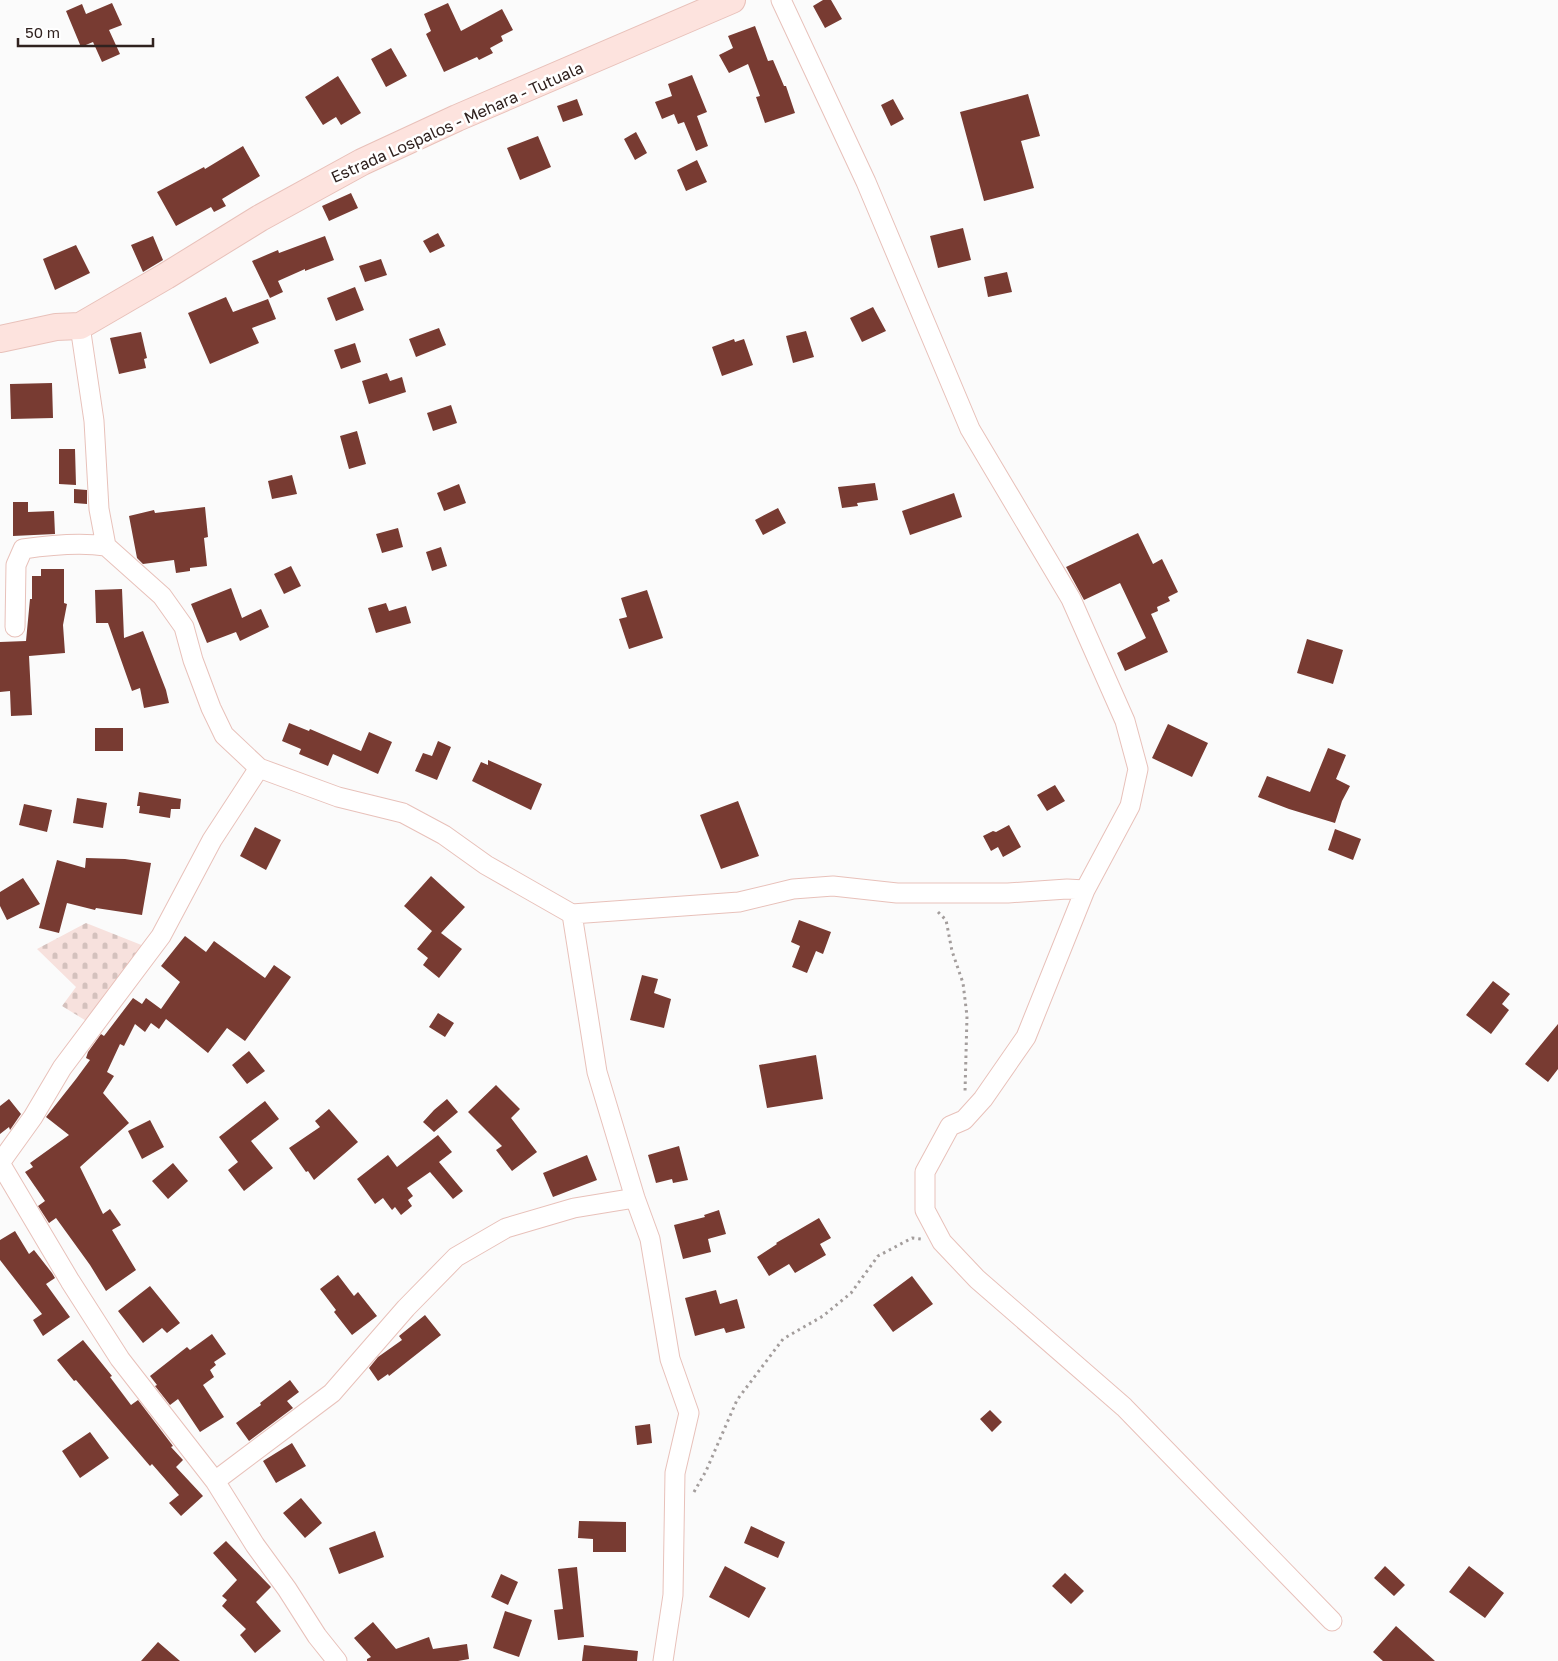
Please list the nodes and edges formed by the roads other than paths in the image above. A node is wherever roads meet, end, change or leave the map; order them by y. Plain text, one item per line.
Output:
1 (732, 0) edge
2 (780, 0) edge
3 (80, 326) junction
4 (0, 339) edge
5 (106, 546) junction
6 (15, 627) dead end
7 (259, 768) junction
8 (1085, 890) junction
9 (572, 914) junction
10 (0, 1163) edge
11 (635, 1198) junction
12 (215, 1481) junction
13 (1332, 1621) dead end
14 (337, 1661) edge
15 (663, 1661) edge

1 - 3 main road, Estrada Lospalos - Mehara - Tutuala
2 - 8 street
3 - 4 main road, Estrada Lospalos - Mehara - Tutuala
3 - 5 street
5 - 6 street
5 - 7 street
7 - 9 street
7 - 10 street
8 - 9 street
8 - 13 street
9 - 11 street
10 - 12 street
11 - 12 street
11 - 15 street
12 - 14 street

